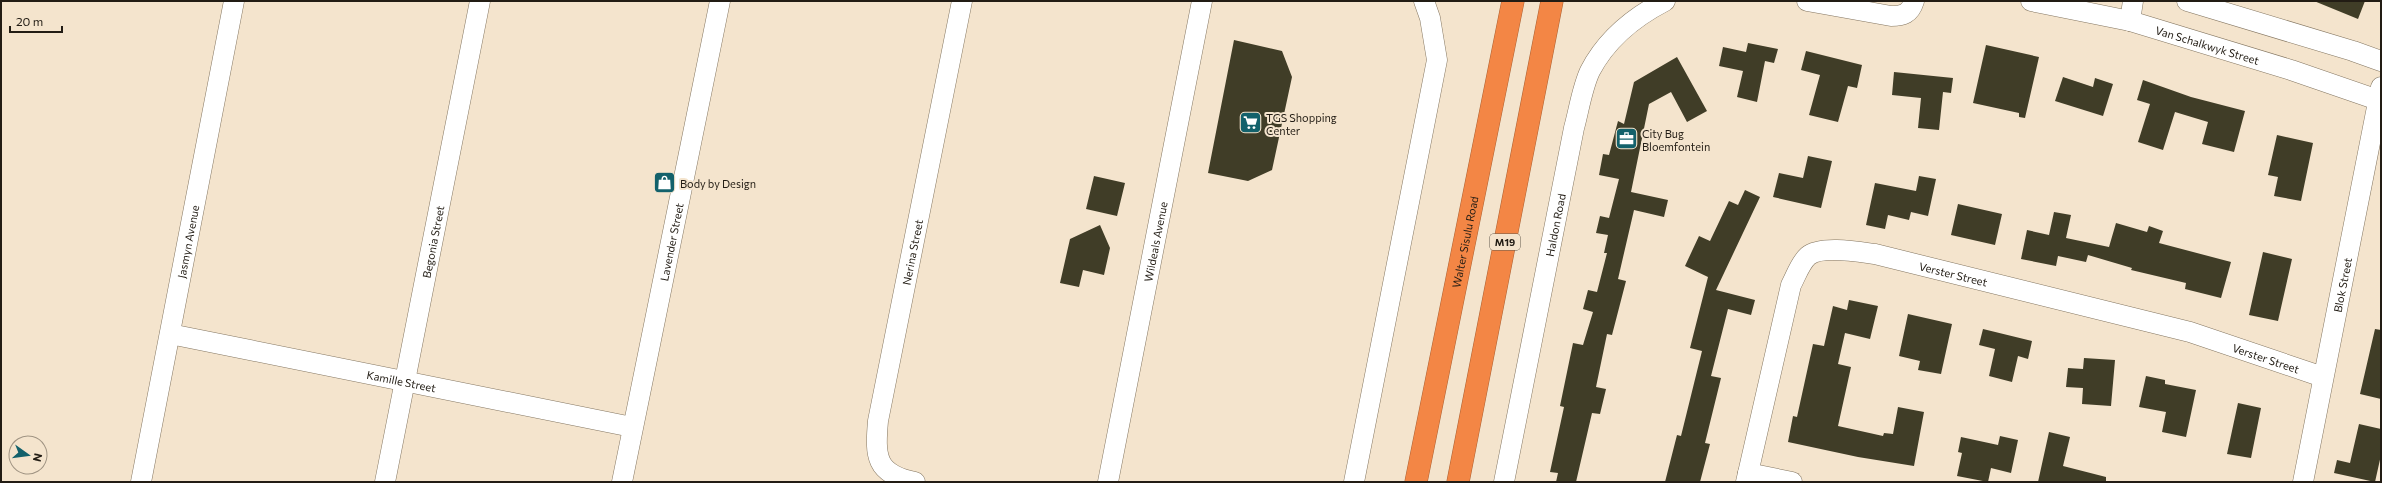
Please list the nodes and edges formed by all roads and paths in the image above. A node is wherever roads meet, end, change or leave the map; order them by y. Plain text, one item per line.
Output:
1 (234, 1) edge
2 (480, 1) edge
3 (720, 1) edge
4 (962, 1) edge
5 (1202, 1) edge
6 (1424, 1) edge
7 (1500, 1) edge
8 (1513, 1) edge
9 (1552, 1) edge
10 (1665, 1) edge
11 (1807, 1) edge
12 (1914, 1) edge
13 (2031, 1) edge
14 (2134, 1) edge
15 (2188, 1) edge
16 (2130, 21) junction
17 (2381, 61) edge
18 (2380, 96) edge
19 (1475, 184) junction
20 (170, 334) junction
21 (2323, 377) junction
22 (406, 381) junction
23 (632, 427) junction
24 (1748, 477) edge
25 (142, 482) edge
26 (385, 482) edge
27 (622, 482) edge
28 (915, 482) edge
29 (1108, 482) edge
30 (1354, 482) edge
31 (1416, 482) edge
32 (1458, 482) edge
33 (1504, 482) edge
34 (1792, 482) edge
35 (2303, 482) edge

1 - 20 street, Jasmyn Avenue
2 - 22 street, Begonia Street
3 - 23 street, Lavender Street
4 - 28 street, Nerina Street
5 - 29 street, Wildeals Avenue
6 - 30 street
7 - 19 highway
8 - 19 highway, Walter Sisulu Road
9 - 32 highway, M19
10 - 33 street, Haldon Road
11 - 12 street
13 - 16 street, Van Schalkwyk Street
14 - 16 street
15 - 17 street
16 - 18 street, Van Schalkwyk Street
18 - 21 street, Blok Street
19 - 31 highway, Walter Sisulu Road
20 - 22 street, Kamille Street
20 - 25 street, Jasmyn Avenue
21 - 24 street, Verster Street
21 - 35 street, Blok Street
22 - 23 street, Kamille Street
22 - 26 street, Begonia Street
23 - 27 street, Lavender Street
24 - 34 street

